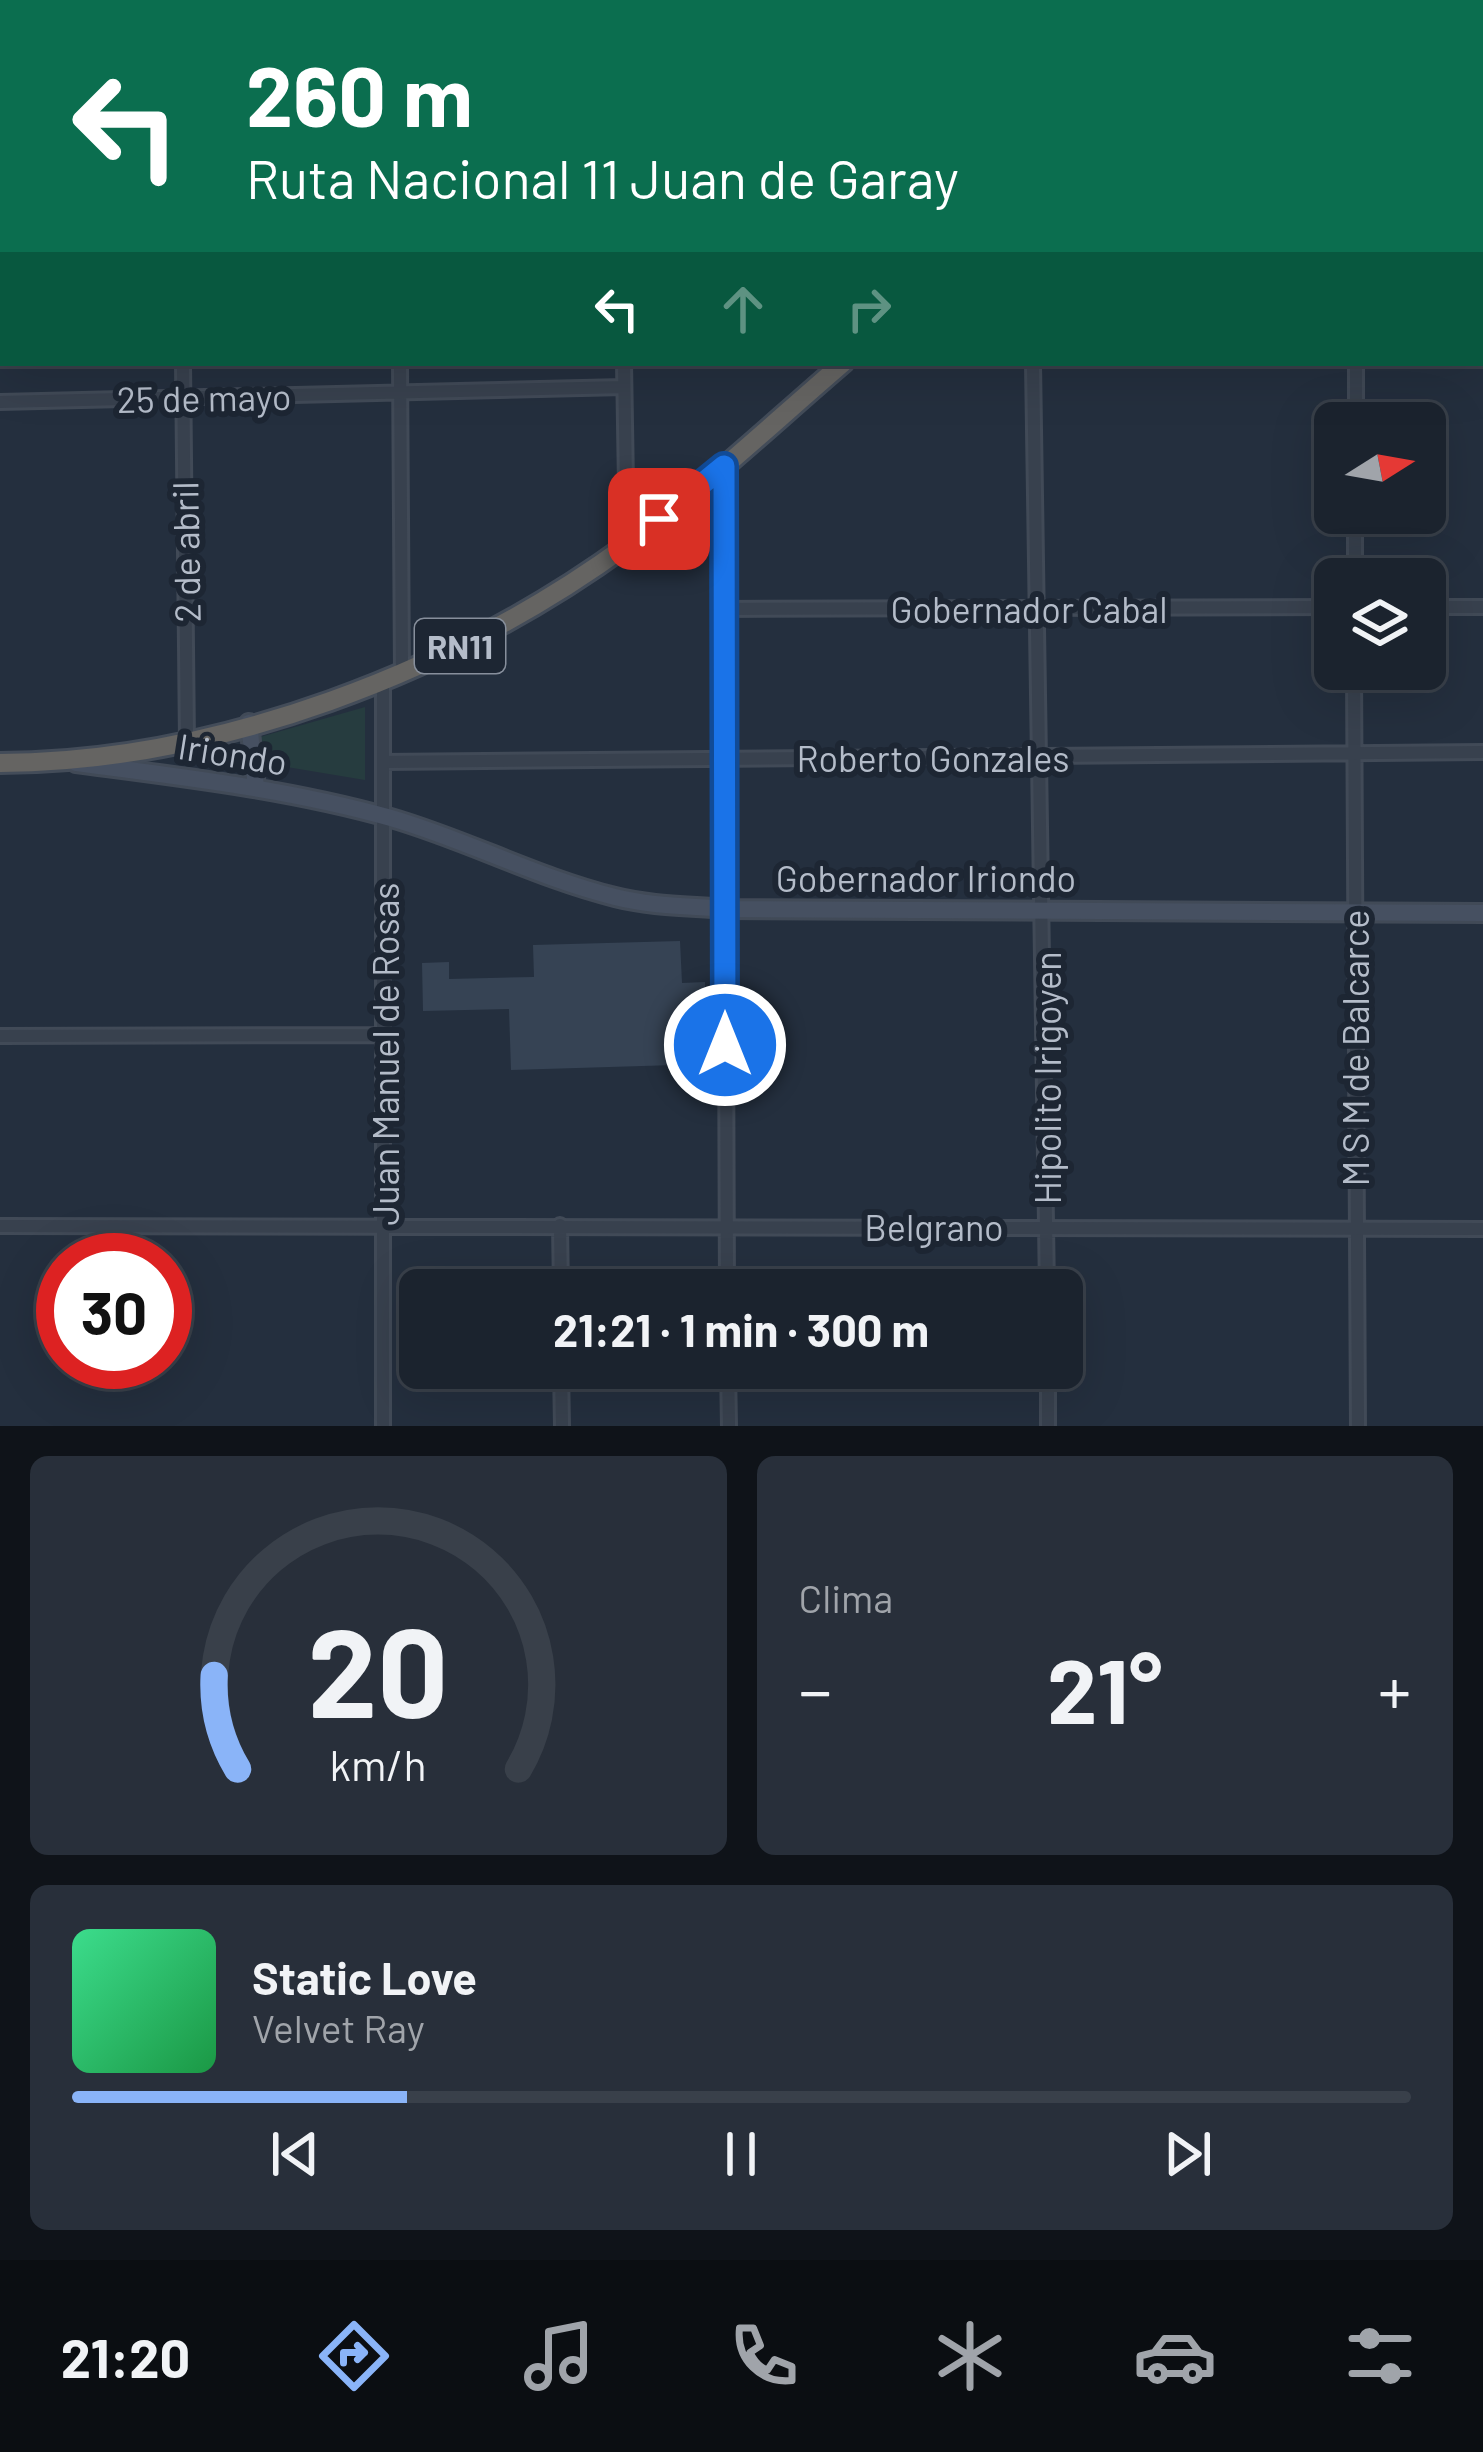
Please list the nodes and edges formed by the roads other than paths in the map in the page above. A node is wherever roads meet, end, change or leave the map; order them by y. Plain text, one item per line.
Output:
1 (183, 366) edge
2 (400, 366) edge
3 (624, 366) edge
4 (840, 366) edge
5 (1033, 366) edge
6 (1356, 366) edge
7 (624, 387) junction
8 (400, 393) junction
9 (184, 398) junction
10 (0, 402) edge
11 (1356, 402) edge
12 (724, 466) junction
13 (627, 545) junction
14 (1446, 607) edge
15 (1483, 607) edge
16 (1038, 608) junction
17 (1314, 608) edge
18 (723, 609) junction
19 (402, 673) junction
20 (383, 682) junction
21 (1354, 690) edge
22 (249, 723) junction
23 (187, 741) junction
24 (1483, 752) edge
25 (1353, 754) junction
26 (1041, 756) junction
27 (723, 759) junction
28 (70, 762) junction
29 (383, 762) junction
30 (0, 763) edge
31 (256, 787) junction
32 (384, 816) junction
33 (724, 909) junction
34 (1045, 910) junction
35 (1353, 912) junction
36 (1483, 913) edge
37 (384, 1035) junction
38 (0, 1036) edge
39 (384, 1224) junction
40 (560, 1225) junction
41 (0, 1226) edge
42 (727, 1226) junction
43 (1047, 1227) junction
44 (1355, 1228) junction
45 (1483, 1229) edge
46 (561, 1269) edge
47 (727, 1269) edge
48 (1047, 1269) edge
49 (561, 1389) edge
50 (728, 1389) edge
51 (1048, 1389) edge
52 (383, 1426) edge
53 (562, 1426) edge
54 (729, 1426) edge
55 (1048, 1426) edge
56 (1358, 1426) edge

1 - 9 street, 2 de abril
2 - 8 street
3 - 7 street
4 - 12 highway, RN11
5 - 16 street, Hipolito Irigoyen
6 - 11 street
7 - 8 street, 25 de mayo
7 - 13 street
8 - 9 street, 25 de mayo
8 - 19 street
9 - 10 street, 25 de mayo
9 - 23 street, 2 de abril
12 - 13 highway, RN11
12 - 18 street
13 - 19 highway, RN11
14 - 15 street
16 - 17 street, Gobernador Cabal
16 - 18 street, Gobernador Cabal
16 - 26 street, Hipolito Irigoyen
18 - 27 street
19 - 20 highway, RN11
20 - 22 highway, RN11
20 - 29 street, Juan Manuel de Rosas
21 - 25 street, M S M de Balcarce
22 - 23 highway, RN11
22 - 31 main road
23 - 28 highway, RN11
24 - 25 street, Roberto Gonzales
25 - 26 street, Roberto Gonzales
25 - 35 street, M S M de Balcarce
26 - 27 street, Roberto Gonzales
26 - 34 street, Hipolito Irigoyen
27 - 29 street, Roberto Gonzales
27 - 33 street
28 - 30 highway, RN11
28 - 31 main road, Iriondo
29 - 32 street, Juan Manuel de Rosas
31 - 32 main road, Iriondo
32 - 33 main road, Gobernador Iriondo
32 - 37 street, Juan Manuel de Rosas
33 - 34 main road, Gobernador Iriondo
33 - 42 street
34 - 35 main road, Gobernador Iriondo
34 - 43 street, Hipolito Irigoyen
35 - 36 main road, Gobernador Iriondo
35 - 44 street, M S M de Balcarce
37 - 38 street
37 - 39 street, Juan Manuel de Rosas
39 - 40 street, Belgrano
39 - 41 street, Belgrano
39 - 52 street, Juan Manuel de Rosas
40 - 42 street, Belgrano
40 - 46 street
42 - 43 street, Belgrano
42 - 47 street
43 - 44 street, Belgrano
43 - 48 street, Hipolito Irigoyen
44 - 45 street, Belgrano
44 - 56 street, M S M de Balcarce
49 - 53 street
50 - 54 street
51 - 55 street

